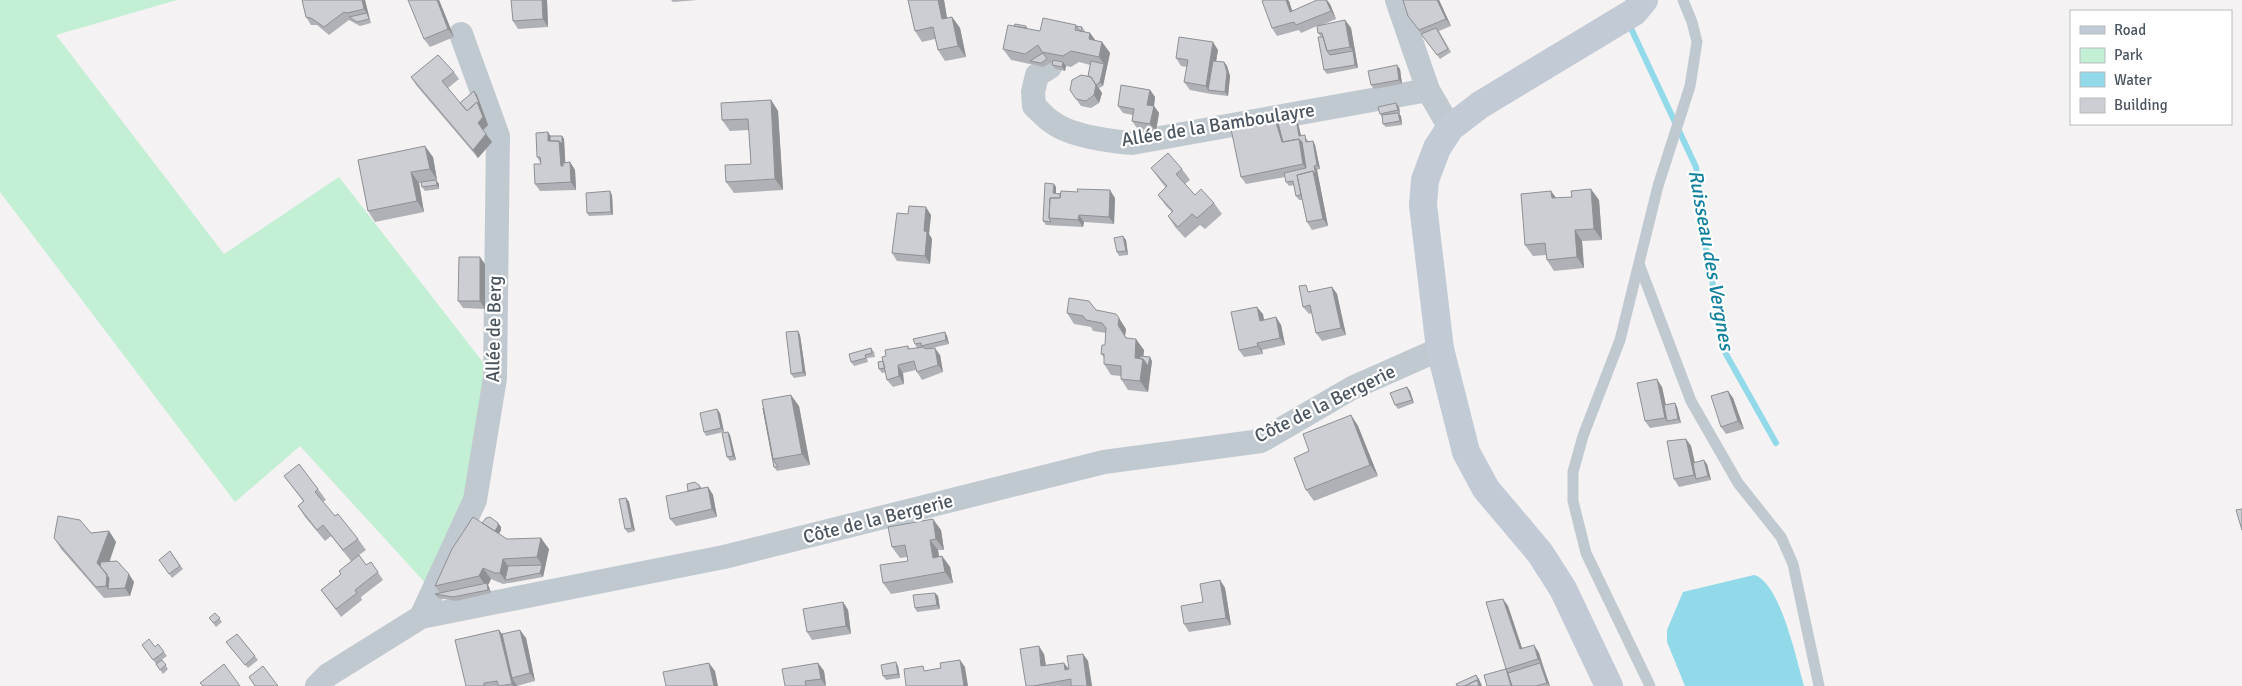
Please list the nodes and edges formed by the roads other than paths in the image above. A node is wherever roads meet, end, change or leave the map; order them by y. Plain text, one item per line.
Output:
1 (1398, 0) edge
2 (1644, 0) edge
3 (1683, 0) edge
4 (461, 34) dead end
5 (1050, 67) edge
6 (1428, 90) junction
7 (1450, 128) junction
8 (1640, 264) junction
9 (1440, 349) junction
10 (420, 617) junction
11 (317, 686) edge
12 (1609, 686) edge
13 (1650, 686) edge
14 (1819, 686) edge

1 - 6 street
2 - 7 street
3 - 8 lane
4 - 10 street, Allée de Berg
5 - 6 street, Allée de la Bamboulayre
6 - 7 street
7 - 9 street
8 - 13 lane
8 - 14 lane
9 - 10 street, Côte de la Bergerie
9 - 12 street
10 - 11 street, Côte de la Bergerie

